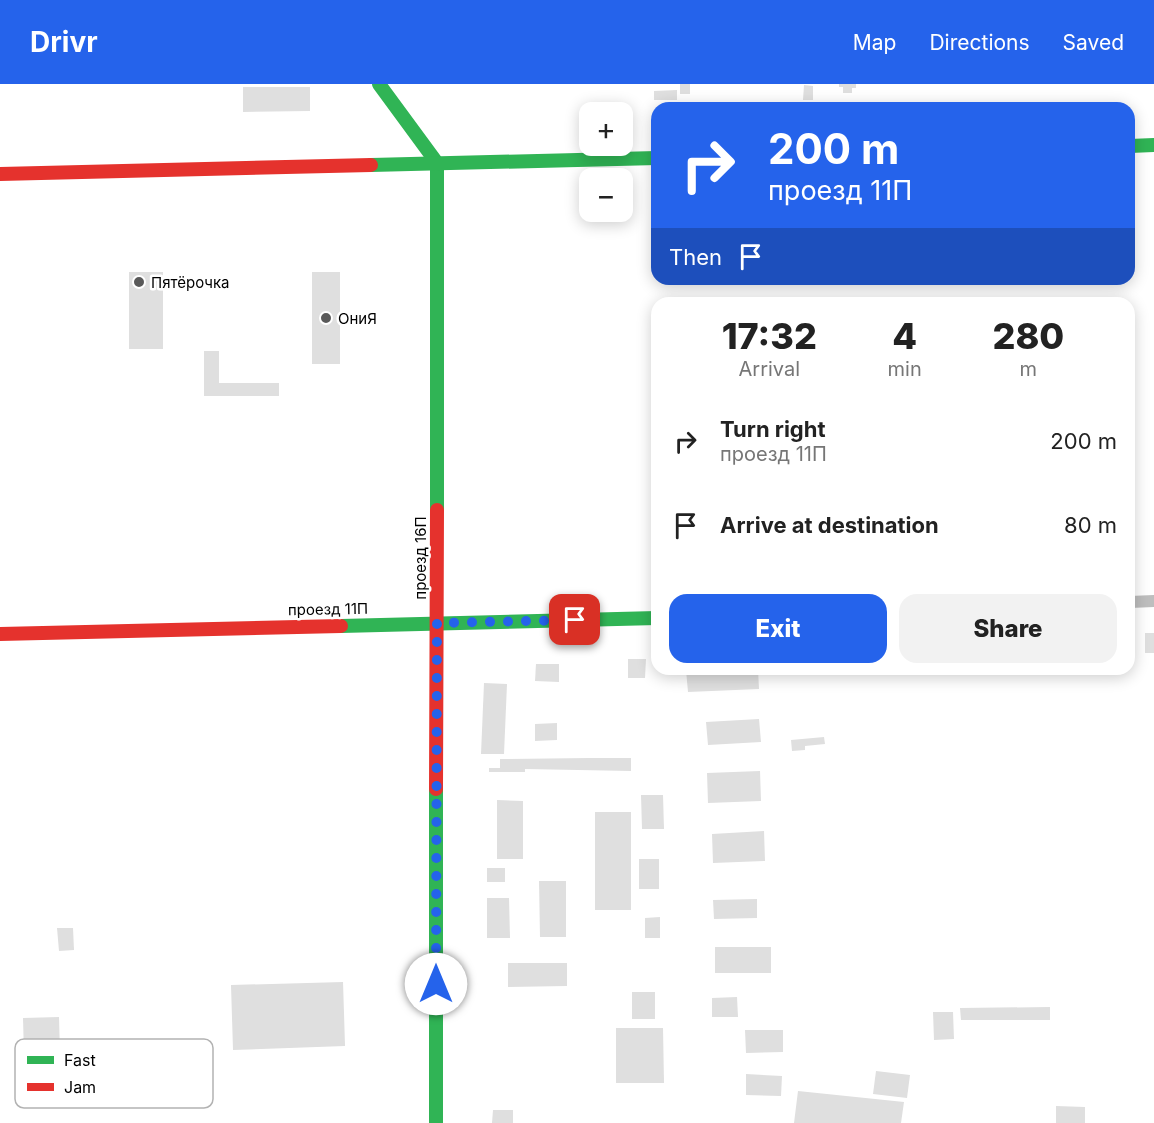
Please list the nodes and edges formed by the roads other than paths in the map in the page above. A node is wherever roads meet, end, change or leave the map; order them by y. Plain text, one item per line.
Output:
1 (379, 84) edge
2 (1154, 145) edge
3 (1135, 146) edge
4 (651, 158) edge
5 (436, 164) junction
6 (0, 174) edge
7 (1154, 601) edge
8 (1135, 602) edge
9 (651, 618) edge
10 (437, 623) junction
11 (0, 634) edge
12 (436, 1123) edge

1 - 5 main road
2 - 3 main road
4 - 5 main road
5 - 6 main road
5 - 10 main road, проезд 16П
7 - 8 street
9 - 10 main road, проезд 11П
10 - 11 main road, проезд 11П
10 - 12 main road, проезд 16П

